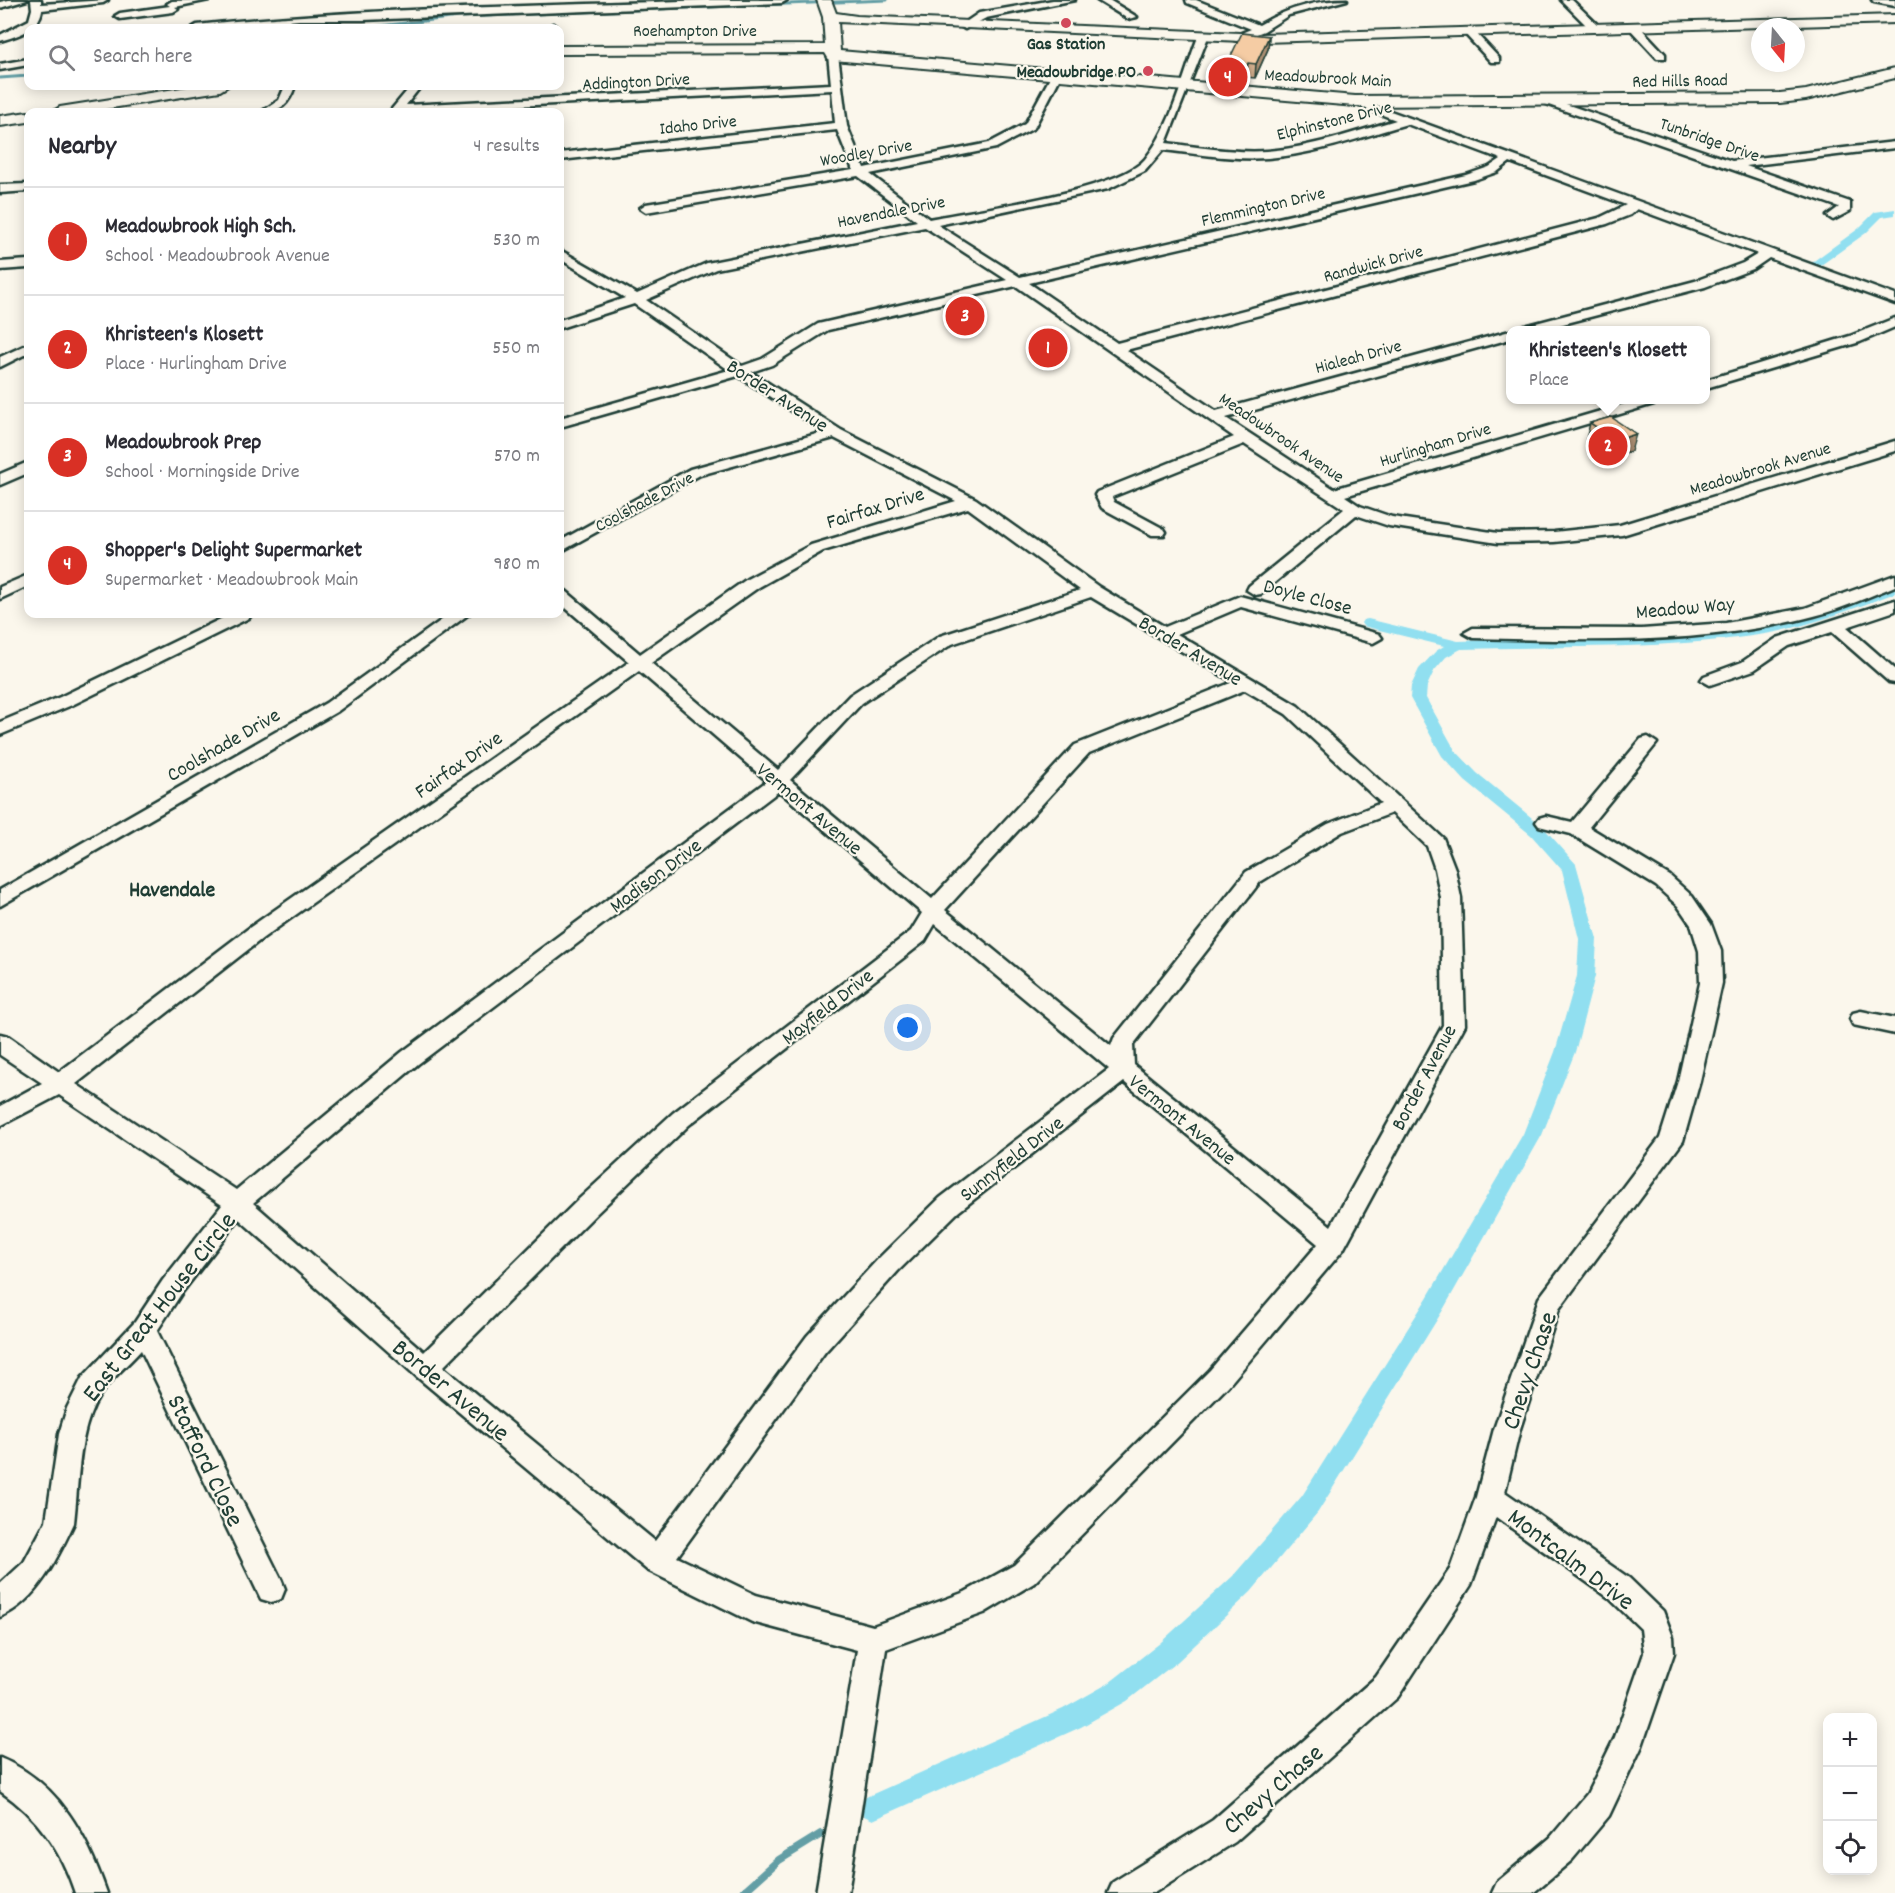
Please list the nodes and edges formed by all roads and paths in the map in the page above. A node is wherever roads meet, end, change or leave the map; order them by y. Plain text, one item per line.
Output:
1 (21, 0) edge
2 (103, 0) edge
3 (204, 0) edge
4 (506, 0) edge
5 (782, 0) edge
6 (1070, 0) edge
7 (1102, 0) edge
8 (1342, 0) edge
9 (1566, 0) edge
10 (1877, 0) edge
11 (1190, 1) edge
12 (1895, 3) edge
13 (0, 4) edge
14 (37, 4) edge
15 (173, 4) edge
16 (826, 8) edge
17 (453, 13) junction
18 (120, 16) dead end
19 (1132, 17) dead end
20 (179, 19) dead end
21 (1895, 19) edge
22 (33, 24) edge
23 (224, 24) edge
24 (965, 26) junction
25 (1634, 27) junction
26 (1595, 28) junction
27 (24, 30) edge
28 (1263, 31) junction
29 (1469, 32) junction
30 (1203, 36) junction
31 (0, 38) edge
32 (564, 50) edge
33 (832, 52) junction
34 (1661, 56) dead end
35 (1494, 60) dead end
36 (24, 63) edge
37 (0, 67) edge
38 (1895, 73) edge
39 (1057, 74) junction
40 (1184, 85) junction
41 (836, 87) junction
42 (195, 90) edge
43 (288, 90) edge
44 (413, 90) edge
45 (1463, 100) joint
46 (1544, 100) junction
47 (1355, 101) junction
48 (85, 108) edge
49 (273, 108) edge
50 (400, 108) edge
51 (453, 108) edge
52 (24, 118) edge
53 (1408, 120) junction
54 (0, 121) edge
55 (841, 126) junction
56 (1895, 144) edge
57 (1160, 146) junction
58 (564, 157) edge
59 (1509, 157) junction
60 (1731, 165) junction
61 (860, 172) junction
62 (24, 188) edge
63 (0, 189) edge
64 (1636, 203) junction
65 (646, 208) dead end
66 (1833, 216) dead end
67 (928, 224) junction
68 (1770, 252) junction
69 (564, 256) edge
70 (24, 264) edge
71 (0, 266) edge
72 (1020, 283) junction
73 (1891, 295) edge
74 (636, 299) junction
75 (1895, 322) edge
76 (564, 323) edge
77 (1541, 326) edge
78 (1506, 336) edge
79 (1116, 348) junction
80 (24, 350) edge
81 (2, 360) edge
82 (24, 363) edge
83 (740, 371) junction
84 (1710, 383) edge
85 (1635, 404) edge
86 (1216, 416) junction
87 (564, 422) edge
88 (836, 433) junction
89 (1245, 438) junction
90 (1895, 446) edge
91 (24, 469) edge
92 (0, 480) edge
93 (1332, 495) junction
94 (970, 502) junction
95 (1354, 509) junction
96 (1158, 532) dead end
97 (564, 545) edge
98 (1895, 580) edge
99 (24, 582) edge
100 (1255, 590) dead end
101 (1093, 591) junction
102 (0, 594) edge
103 (564, 598) edge
104 (1895, 605) edge
105 (235, 618) edge
106 (454, 618) edge
107 (1837, 627) junction
108 (1165, 633) junction
109 (1473, 633) dead end
110 (1373, 638) dead end
111 (640, 663) junction
112 (1895, 678) edge
113 (1710, 680) dead end
114 (1246, 683) junction
115 (0, 729) edge
116 (1648, 743) dead end
117 (779, 782) junction
118 (1394, 805) junction
119 (1546, 822) dead end
120 (1577, 829) junction
121 (0, 899) edge
122 (933, 911) junction
123 (1860, 1019) dead end
124 (1895, 1026) edge
125 (0, 1042) edge
126 (1123, 1070) junction
127 (60, 1084) junction
128 (0, 1118) edge
129 (237, 1203) junction
130 (1334, 1243) junction
131 (144, 1330) junction
132 (425, 1368) junction
133 (1490, 1497) junction
134 (657, 1561) junction
135 (271, 1589) dead end
136 (0, 1603) edge
137 (873, 1640) junction
138 (0, 1773) edge
139 (91, 1893) edge
140 (832, 1893) edge
141 (1124, 1893) edge
142 (1508, 1893) edge

1 - 13 street
2 - 14 street
3 - 15 street
4 - 17 street
5 - 17 street
6 - 24 street
7 - 19 street
8 - 28 street
9 - 26 street
10 - 12 street
11 - 28 street
14 - 22 street
15 - 18 street
15 - 20 street
16 - 24 street
16 - 33 street
17 - 23 street
21 - 25 street
24 - 30 street
25 - 26 street
25 - 34 street
26 - 29 street
27 - 31 street
28 - 29 street
28 - 30 street
29 - 35 street
30 - 40 street, Havendale Drive
32 - 33 street, Roehampton Drive
33 - 39 street, Meadowbrook Main
33 - 41 street
36 - 37 street
38 - 46 street, Red Hills Road
39 - 40 street, Meadowbrook Main
39 - 61 street, Woodley Drive
40 - 47 street, Meadowbrook Main
40 - 57 street, Havendale Drive
41 - 51 street, Addington Drive
41 - 55 street
42 - 48 street
43 - 49 street
44 - 50 street
45 - 46 street, Red Hills Road
45 - 47 street, Meadowbrook Main
46 - 60 street, Tunbridge Drive
47 - 53 street
52 - 54 street
53 - 57 street, Elphinstone Drive
53 - 59 street
55 - 58 street, Idaho Drive
55 - 61 street
56 - 60 street
57 - 67 street, Havendale Drive
59 - 64 street
59 - 72 street, Flemmington Drive
60 - 66 street, Tunbridge Drive
61 - 65 street, Woodley Drive
61 - 67 street, Meadowbrook Avenue
62 - 63 street
64 - 68 street
64 - 79 street, Randwick Drive
67 - 72 street, Meadowbrook Avenue
67 - 74 street, Havendale Drive
68 - 73 street
68 - 77 street
69 - 74 street, Border Avenue
70 - 71 street
72 - 79 street, Meadowbrook Avenue
72 - 83 street, Flemmington Drive
74 - 76 street, Havendale Drive
74 - 83 street, Border Avenue
75 - 84 street
78 - 86 street, Hialeah Drive
79 - 86 street, Meadowbrook Avenue
80 - 81 street
81 - 82 street
83 - 87 street, Flemmington Drive
83 - 88 street, Border Avenue
85 - 93 street, Hurlingham Drive
86 - 89 street, Meadowbrook Avenue
88 - 94 street, Border Avenue
88 - 97 street, Coolshade Drive
89 - 93 street, Meadowbrook Avenue
89 - 96 street
90 - 95 street, Meadowbrook Avenue
91 - 92 street
93 - 95 street, Meadowbrook Avenue
94 - 101 street, Border Avenue
94 - 111 street, Fairfax Drive
95 - 100 street
98 - 109 street, Meadow Way
99 - 102 street
101 - 108 street, Border Avenue
101 - 117 street, Madison Drive
103 - 111 street, Vermont Avenue
104 - 107 street
105 - 115 street
106 - 121 street, Coolshade Drive
107 - 112 street
107 - 113 street
108 - 110 street, Doyle Close
108 - 114 street, Border Avenue
111 - 117 street, Vermont Avenue
111 - 127 street, Fairfax Drive
114 - 118 street, Border Avenue
114 - 122 street, Mayfield Drive
116 - 120 street
117 - 122 street, Vermont Avenue
117 - 129 street, Madison Drive
118 - 126 street
118 - 130 street, Border Avenue
119 - 120 street, Chevy Chase
120 - 133 street, Chevy Chase
122 - 126 street, Vermont Avenue
122 - 132 street, Mayfield Drive
123 - 124 street
125 - 127 street, Border Avenue
126 - 130 street, Vermont Avenue
126 - 134 street, Sunnyfield Drive
127 - 128 street, Fairfax Drive
127 - 129 street, Border Avenue
129 - 131 street, East Great House Circle
129 - 132 street, Border Avenue
130 - 137 street
131 - 135 street, Stafford Close
131 - 136 street, East Great House Circle
132 - 134 street, Border Avenue
133 - 141 street, Chevy Chase
133 - 142 street, Montcalm Drive
134 - 137 street, Border Avenue
137 - 140 street
138 - 139 street

